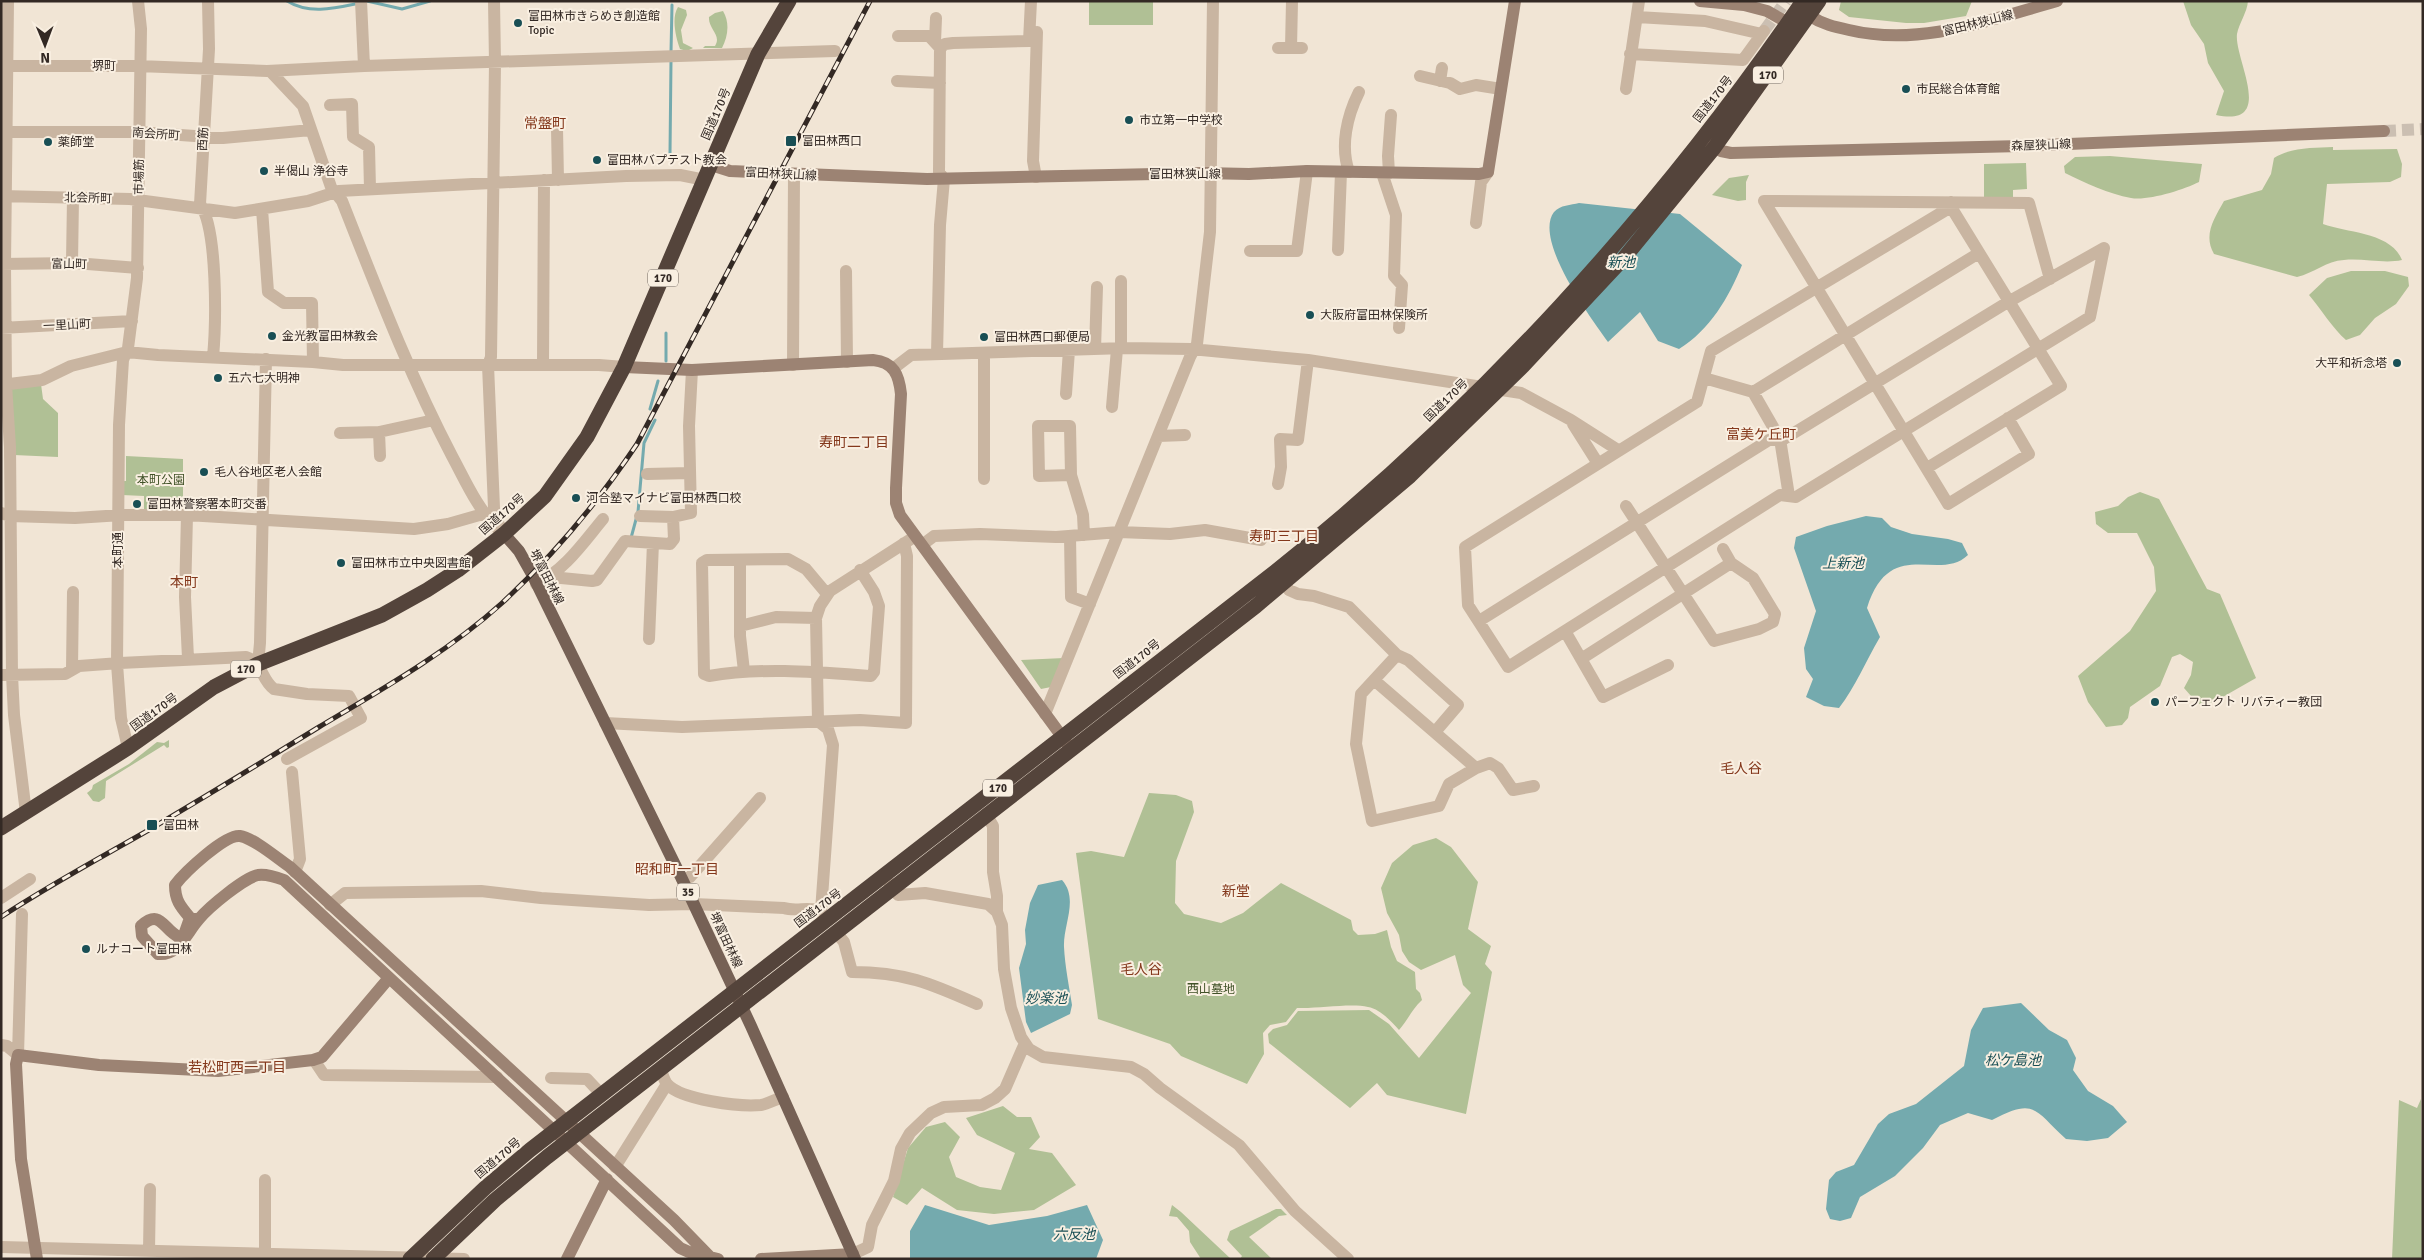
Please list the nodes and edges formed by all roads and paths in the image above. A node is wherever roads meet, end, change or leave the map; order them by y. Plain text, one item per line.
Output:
1 (8, 1) edge
2 (138, 1) edge
3 (208, 1) edge
4 (361, 1) edge
5 (494, 1) edge
6 (801, 1) edge
7 (1031, 1) edge
8 (1213, 1) edge
9 (1292, 1) edge
10 (1515, 1) edge
11 (1638, 1) edge
12 (1700, 1) edge
13 (1803, 1) edge
14 (1819, 1) edge
15 (2057, 1) edge
16 (789, 2) edge
17 (1722, 2) edge
18 (1810, 16) junction
19 (1637, 17) junction
20 (936, 18) dead end
21 (1788, 23) junction
22 (1037, 32) dead end
23 (898, 36) dead end
24 (938, 45) junction
25 (1290, 48) dead end
26 (835, 51) dead end
27 (758, 54) junction
28 (1630, 54) junction
29 (495, 63) junction
30 (5, 66) edge
31 (141, 66) junction
32 (364, 66) junction
33 (208, 68) junction
34 (1442, 68) dead end
35 (270, 71) junction
36 (1420, 76) dead end
37 (897, 81) dead end
38 (1440, 81) junction
39 (940, 82) junction
40 (1502, 89) junction
41 (1626, 89) dead end
42 (1359, 92) dead end
43 (330, 105) dead end
44 (1391, 115) dead end
45 (557, 128) dead end
46 (311, 130) junction
47 (2384, 131) tunnel mouth
48 (4, 132) edge
49 (140, 132) junction
50 (203, 136) junction
51 (1708, 143) junction
52 (711, 165) junction
53 (1307, 171) junction
54 (1345, 172) junction
55 (1488, 172) junction
56 (1386, 173) junction
57 (794, 174) junction
58 (1210, 174) junction
59 (1036, 177) junction
60 (944, 179) junction
61 (544, 180) junction
62 (558, 180) junction
63 (705, 180) junction
64 (492, 183) junction
65 (370, 189) junction
66 (334, 192) junction
67 (4, 196) edge
68 (73, 198) junction
69 (139, 200) junction
70 (1951, 205) junction
71 (262, 209) junction
72 (204, 210) junction
73 (1476, 224) dead end
74 (1338, 250) dead end
75 (1250, 251) dead end
76 (1979, 253) junction
77 (72, 263) junction
78 (3, 264) edge
79 (138, 268) junction
80 (846, 271) dead end
81 (2050, 279) junction
82 (1121, 281) dead end
83 (1097, 287) dead end
84 (1817, 287) junction
85 (2010, 301) junction
86 (132, 321) junction
87 (4, 328) edge
88 (1399, 328) dead end
89 (1846, 335) junction
90 (1096, 349) junction
91 (1119, 349) junction
92 (1194, 349) junction
93 (2039, 349) junction
94 (1069, 350) junction
95 (126, 352) junction
96 (984, 352) junction
97 (937, 354) junction
98 (213, 358) junction
99 (266, 359) junction
100 (1308, 360) junction
101 (313, 362) junction
102 (847, 362) junction
103 (408, 365) junction
104 (488, 365) junction
105 (543, 365) junction
106 (793, 365) junction
107 (624, 367) junction
108 (894, 368) junction
109 (692, 370) junction
110 (1704, 378) junction
111 (1875, 383) junction
112 (4, 385) edge
113 (1480, 388) junction
114 (1499, 390) junction
115 (1753, 392) junction
116 (1066, 394) dead end
117 (1112, 407) dead end
118 (2008, 418) junction
119 (434, 420) junction
120 (1571, 420) junction
121 (1904, 431) junction
122 (379, 432) junction
123 (340, 433) dead end
124 (1185, 435) dead end
125 (1158, 436) junction
126 (1780, 440) junction
127 (1618, 450) junction
128 (380, 456) dead end
129 (1597, 462) junction
130 (1927, 468) junction
131 (690, 473) junction
132 (647, 474) dead end
133 (1071, 475) junction
134 (984, 479) dead end
135 (1278, 484) dead end
136 (1789, 496) junction
137 (1626, 506) dead end
138 (483, 514) junction
139 (6, 515) edge
140 (187, 515) junction
141 (119, 516) junction
142 (640, 516) dead end
143 (673, 517) junction
144 (603, 519) dead end
145 (263, 520) junction
146 (1637, 522) junction
147 (1119, 532) junction
148 (504, 534) junction
149 (1084, 535) junction
150 (1070, 536) junction
151 (919, 540) junction
152 (1260, 540) dead end
153 (904, 543) junction
154 (653, 544) junction
155 (1723, 549) dead end
156 (740, 560) junction
157 (1731, 563) junction
158 (1666, 567) junction
159 (860, 570) junction
160 (551, 577) junction
161 (1280, 577) junction
162 (536, 584) junction
163 (73, 592) dead end
164 (827, 594) junction
165 (1683, 594) junction
166 (1090, 604) junction
167 (816, 618) junction
168 (1479, 621) junction
169 (740, 626) junction
170 (1565, 631) junction
171 (649, 639) dead end
172 (1397, 655) junction
173 (188, 658) junction
174 (1581, 659) junction
175 (117, 664) junction
176 (258, 664) junction
177 (1668, 665) dead end
178 (72, 669) junction
179 (744, 671) junction
180 (816, 672) junction
181 (6, 675) edge
182 (1374, 680) junction
183 (1045, 714) junction
184 (818, 721) junction
185 (605, 723) junction
186 (1435, 732) junction
187 (1062, 737) junction
188 (128, 748) junction
189 (1071, 749) junction
190 (287, 759) dead end
191 (1476, 768) junction
192 (292, 772) dead end
193 (1534, 786) dead end
194 (760, 798) dead end
195 (26, 813) junction
196 (986, 814) junction
197 (1, 828) edge
198 (295, 872) junction
199 (30, 879) dead end
200 (682, 879) junction
201 (888, 882) junction
202 (1, 898) edge
203 (693, 904) junction
204 (330, 905) junction
205 (996, 912) junction
206 (22, 914) dead end
207 (195, 919) junction
208 (828, 921) junction
209 (389, 978) junction
210 (734, 991) junction
211 (977, 1004) dead end
212 (741, 1006) junction
213 (1025, 1043) junction
214 (1, 1045) edge
215 (18, 1055) junction
216 (314, 1060) junction
217 (661, 1069) junction
218 (497, 1077) junction
219 (551, 1078) dead end
220 (667, 1084) junction
221 (601, 1094) junction
222 (783, 1096) junction
223 (560, 1126) junction
224 (572, 1137) junction
225 (614, 1167) junction
226 (607, 1179) junction
227 (265, 1180) dead end
228 (150, 1189) dead end
229 (1, 1247) edge
230 (150, 1251) junction
231 (37, 1253) edge
232 (265, 1254) junction
233 (280, 1257) edge
234 (854, 1257) edge
235 (411, 1258) edge
236 (433, 1258) edge
237 (714, 1258) edge
238 (464, 1259) edge
239 (567, 1259) edge
240 (687, 1259) edge
241 (761, 1259) edge
242 (1348, 1259) edge

1 - 30 street
2 - 31 street, 市場筋
3 - 33 street, 西筋
4 - 32 street
5 - 29 street
6 - 16 street
7 - 24 street
8 - 58 street
9 - 25 street
10 - 40 street
11 - 19 street
12 - 17 street
13 - 21 highway, 国道170号 / 170
14 - 18 highway, 国道170号 / 170
15 - 18 street, 富田林狭山線
16 - 27 highway, 国道170号 / 170
17 - 21 street
18 - 51 highway, 国道170号 / 170
19 - 28 street
19 - 28 street
20 - 24 street
21 - 51 highway, 国道170号 / 170
22 - 59 street
23 - 24 street
24 - 39 street
26 - 27 street, 堺町
27 - 29 street, 堺町
27 - 52 highway, 国道170号 / 170
28 - 41 street
29 - 32 street, 堺町
29 - 64 street
30 - 31 street, 堺町
30 - 48 street
31 - 33 street, 堺町
31 - 49 street, 市場筋
32 - 35 street, 堺町
33 - 35 street, 堺町
33 - 50 street, 西筋
34 - 38 street
35 - 46 street
36 - 38 street
37 - 39 street
38 - 40 street
39 - 60 street
40 - 55 street
42 - 54 street
43 - 65 street
44 - 56 street
45 - 62 street
46 - 50 street, 南会所町
46 - 66 street
47 - 51 street, 森屋狭山線
48 - 49 street, 南会所町
48 - 67 street
49 - 50 street, 南会所町
49 - 69 street, 市場筋
50 - 72 street, 西筋
51 - 113 highway, 国道170号 / 170
51 - 114 highway, 国道170号 / 170
52 - 57 street, 富田林狭山線
52 - 63 highway, 国道170号 / 170
53 - 54 street, 富田林狭山線
53 - 58 street, 富田林狭山線
53 - 75 street
54 - 56 street, 富田林狭山線
54 - 74 street
55 - 56 street, 富田林狭山線
55 - 73 street
56 - 88 street
57 - 60 street, 富田林狭山線
57 - 106 street
58 - 59 street, 富田林狭山線
58 - 92 street
59 - 60 street, 富田林狭山線
60 - 97 street
61 - 62 street, 北会所町
61 - 64 street, 北会所町
61 - 105 street
62 - 63 street, 北会所町
63 - 107 highway, 国道170号 / 170
64 - 65 street, 北会所町
64 - 104 street
65 - 66 street, 北会所町
66 - 71 street, 北会所町
66 - 103 street
67 - 68 street, 北会所町
67 - 78 street
68 - 69 street, 北会所町
68 - 77 street
69 - 72 street, 北会所町
69 - 79 street, 市場筋
70 - 76 street
70 - 81 street
70 - 84 street
70 - 84 street
71 - 72 street, 北会所町
71 - 101 street
72 - 98 street, 西筋
76 - 85 street
76 - 89 street
77 - 78 street, 富山町
77 - 79 street, 富山町
78 - 87 street
79 - 86 street, 市場筋
80 - 102 street
81 - 85 street
81 - 93 street
82 - 91 street
83 - 90 street
84 - 89 street
84 - 110 street
85 - 93 street
85 - 111 street
86 - 87 street, 一里山町
86 - 95 street, 市場筋
87 - 112 street
89 - 111 street
89 - 115 street
90 - 91 street
90 - 94 street
91 - 92 street
91 - 117 street
92 - 100 street
92 - 125 street
93 - 118 street
93 - 121 street
94 - 96 street
94 - 116 street
95 - 98 street
95 - 112 street
95 - 141 street, 本町通
96 - 97 street
96 - 134 street
97 - 108 street
98 - 99 street
99 - 101 street
99 - 145 street
100 - 113 street
100 - 135 street
101 - 103 street
102 - 106 street
102 - 108 street
103 - 104 street
103 - 119 street
104 - 105 street
104 - 148 street
105 - 107 street
106 - 109 street
107 - 109 street
107 - 148 highway, 国道170号 / 170
108 - 151 street
109 - 131 street
110 - 115 street
110 - 127 street
111 - 121 street
111 - 126 street
112 - 139 street
113 - 114 street
113 - 161 highway, 国道170号 / 170
114 - 120 street
114 - 161 highway, 国道170号 / 170
115 - 126 street
118 - 130 street
118 - 130 street
119 - 122 street
119 - 138 street
120 - 127 street
120 - 129 street
121 - 130 street
121 - 136 street
122 - 123 street
122 - 128 street
124 - 125 street
125 - 147 street
126 - 136 street
126 - 146 street
127 - 129 street
129 - 168 street
131 - 132 street
131 - 143 street
133 - 133 street
133 - 149 street
136 - 158 street
137 - 146 street
138 - 145 street
138 - 148 street
139 - 141 street
139 - 181 street
140 - 141 street
140 - 145 street
140 - 173 street
141 - 175 street, 本町通
142 - 143 street
143 - 154 street
144 - 160 street
145 - 176 street
146 - 158 street
146 - 168 street
147 - 149 street
147 - 152 street
147 - 166 street
148 - 162 main road, 堺富田林線 / 35
148 - 176 highway, 国道170号 / 170
149 - 150 street
150 - 151 street
150 - 166 street
151 - 153 street
151 - 183 street
153 - 159 street
153 - 184 street
154 - 160 street
154 - 171 street
155 - 157 street
156 - 164 street
156 - 169 street
156 - 179 street
157 - 165 street
157 - 165 street
158 - 165 street
158 - 170 street
159 - 164 street
159 - 180 street
160 - 162 street
161 - 172 street
161 - 187 highway, 国道170号 / 170
161 - 189 highway, 国道170号 / 170
162 - 185 main road, 堺富田林線 / 35
163 - 178 street
164 - 167 street
165 - 174 street
166 - 183 street
167 - 169 street
167 - 180 street
168 - 170 street
169 - 179 street
170 - 174 street
172 - 182 street
172 - 186 street
173 - 175 street
173 - 176 street
174 - 177 street
175 - 178 street
175 - 188 street, 本町通
176 - 188 highway, 国道170号 / 170
176 - 190 street
178 - 181 street
179 - 180 street
180 - 184 street
181 - 195 street
182 - 186 street
182 - 191 street
183 - 187 street
184 - 185 street
184 - 208 street
185 - 200 main road, 堺富田林線 / 35
186 - 191 street
187 - 189 street
187 - 201 highway, 国道170号 / 170
188 - 195 highway, 国道170号 / 170
189 - 196 highway, 国道170号 / 170
191 - 193 street
192 - 198 street
194 - 200 street
195 - 197 highway, 国道170号 / 170
196 - 201 highway, 国道170号 / 170
196 - 205 street
198 - 204 street
198 - 207 street
199 - 202 street
200 - 203 main road, 堺富田林線 / 35
201 - 205 street
201 - 208 highway, 国道170号 / 170
203 - 204 street
203 - 208 street
203 - 210 main road, 堺富田林線 / 35
204 - 223 street
205 - 213 street
206 - 215 street
207 - 207 street
207 - 209 street
208 - 210 highway, 国道170号 / 170
208 - 211 street
208 - 212 highway, 国道170号 / 170
209 - 216 street
209 - 218 street
210 - 212 main road, 堺富田林線 / 35
210 - 221 highway, 国道170号 / 170
212 - 217 highway, 国道170号 / 170
212 - 222 main road, 堺富田林線 / 35
213 - 234 street
213 - 242 street
214 - 215 street
215 - 216 street
215 - 231 street
216 - 218 street
217 - 220 street
217 - 224 highway, 国道170号 / 170
218 - 223 street
219 - 221 street
220 - 222 street
220 - 225 street
221 - 223 highway, 国道170号 / 170
222 - 234 main road, 堺富田林線 / 35
223 - 224 street
223 - 235 highway, 国道170号 / 170
224 - 225 street
224 - 226 street
224 - 236 highway, 国道170号 / 170
225 - 237 street
226 - 237 street
226 - 239 street
227 - 232 street
228 - 230 street
229 - 231 street
230 - 231 street
230 - 232 street
232 - 233 street
233 - 235 street
234 - 241 street
235 - 236 street
236 - 238 street
237 - 240 street

